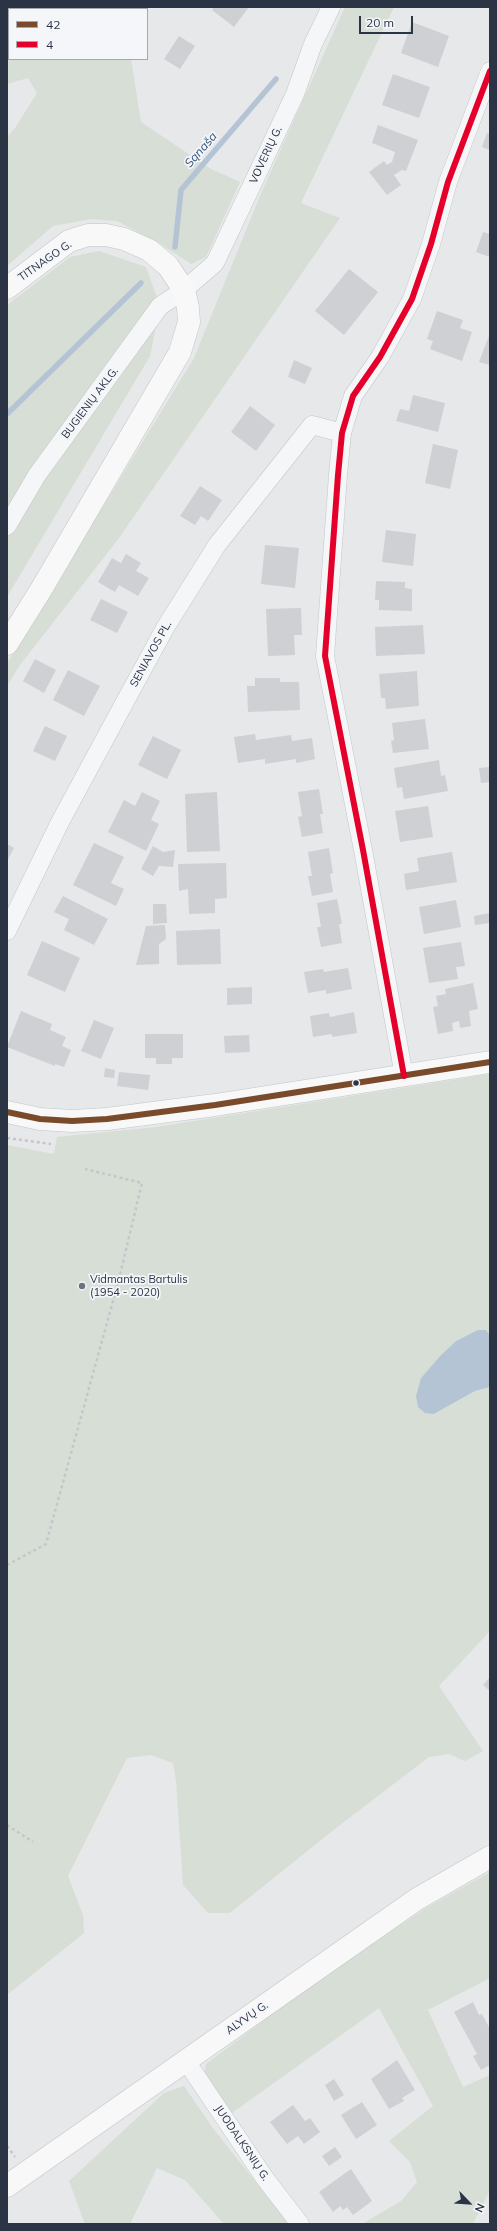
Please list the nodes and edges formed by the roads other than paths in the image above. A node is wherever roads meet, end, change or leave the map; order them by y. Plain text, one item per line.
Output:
1 (331, 7) edge
2 (490, 71) edge
3 (7, 288) edge
4 (184, 290) junction
5 (342, 433) junction
6 (7, 526) edge
7 (7, 644) edge
8 (7, 931) edge
9 (490, 1062) edge
10 (404, 1076) junction
11 (7, 1112) edge
12 (490, 1857) edge
13 (186, 2060) junction
14 (7, 2186) edge
15 (300, 2224) edge

1 - 4 street, VOVERIŲ G.
2 - 5 street
3 - 4 main road, TITNAGO G.
4 - 6 street, BUGIENIŲ AKLG.
4 - 7 main road
5 - 8 street, SENIAVOS PL.
5 - 10 street
9 - 10 main road
10 - 11 main road
12 - 13 main road, ALYVŲ G.
13 - 14 main road, ALYVŲ G.
13 - 15 street, JUODALKSNIŲ G.

